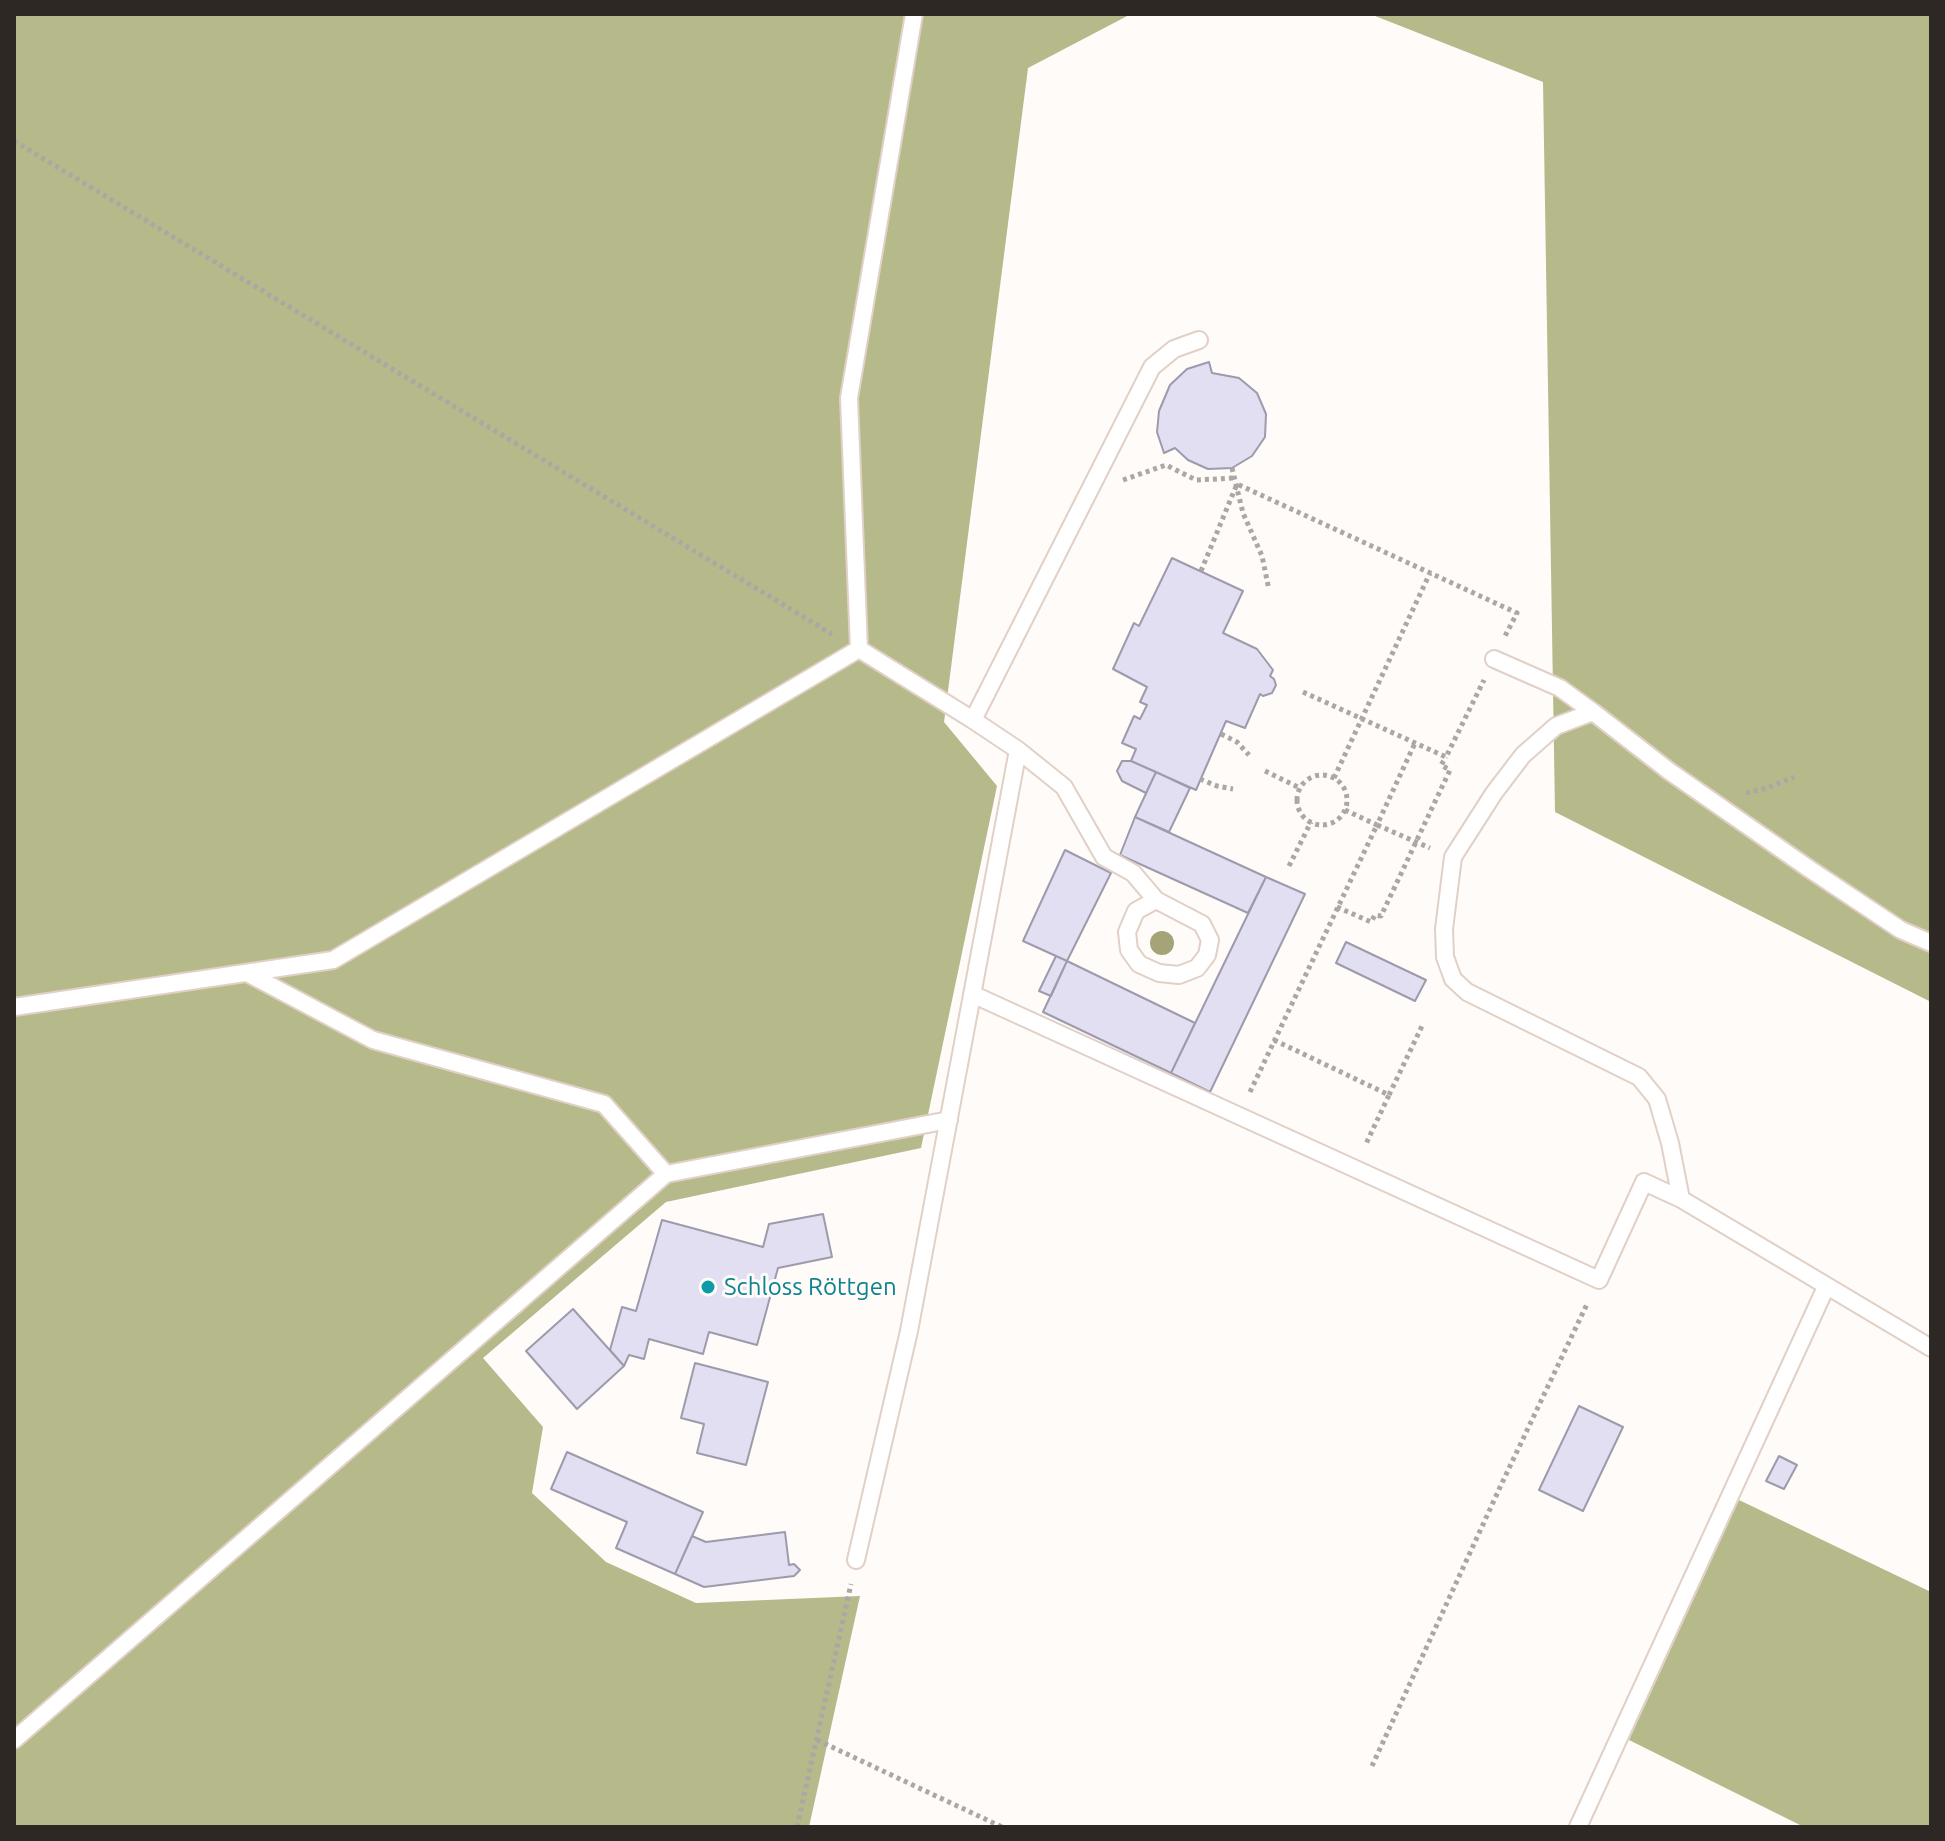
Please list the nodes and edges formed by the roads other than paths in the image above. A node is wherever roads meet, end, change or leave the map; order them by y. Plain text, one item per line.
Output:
1 (914, 14) edge
2 (1199, 340) dead end
3 (859, 649) junction
4 (1494, 659) road end
5 (1593, 712) junction
6 (973, 720) junction
7 (1018, 750) junction
8 (1156, 900) junction
9 (1931, 943) edge
10 (247, 973) junction
11 (972, 994) junction
12 (14, 1007) edge
13 (949, 1120) junction
14 (666, 1174) junction
15 (1681, 1199) junction
16 (1826, 1287) junction
17 (1931, 1348) edge
18 (856, 1560) road end
19 (14, 1740) edge
20 (1578, 1827) edge

1 - 3 lane
2 - 6 lane
3 - 6 lane
3 - 10 lane
4 - 5 lane
5 - 9 lane
5 - 15 lane
6 - 7 lane
7 - 8 lane
7 - 11 lane
8 - 8 lane
10 - 12 lane
10 - 14 lane
11 - 13 lane
11 - 15 lane
13 - 14 lane
13 - 18 lane
14 - 19 lane
15 - 16 lane
16 - 17 lane
16 - 20 lane

